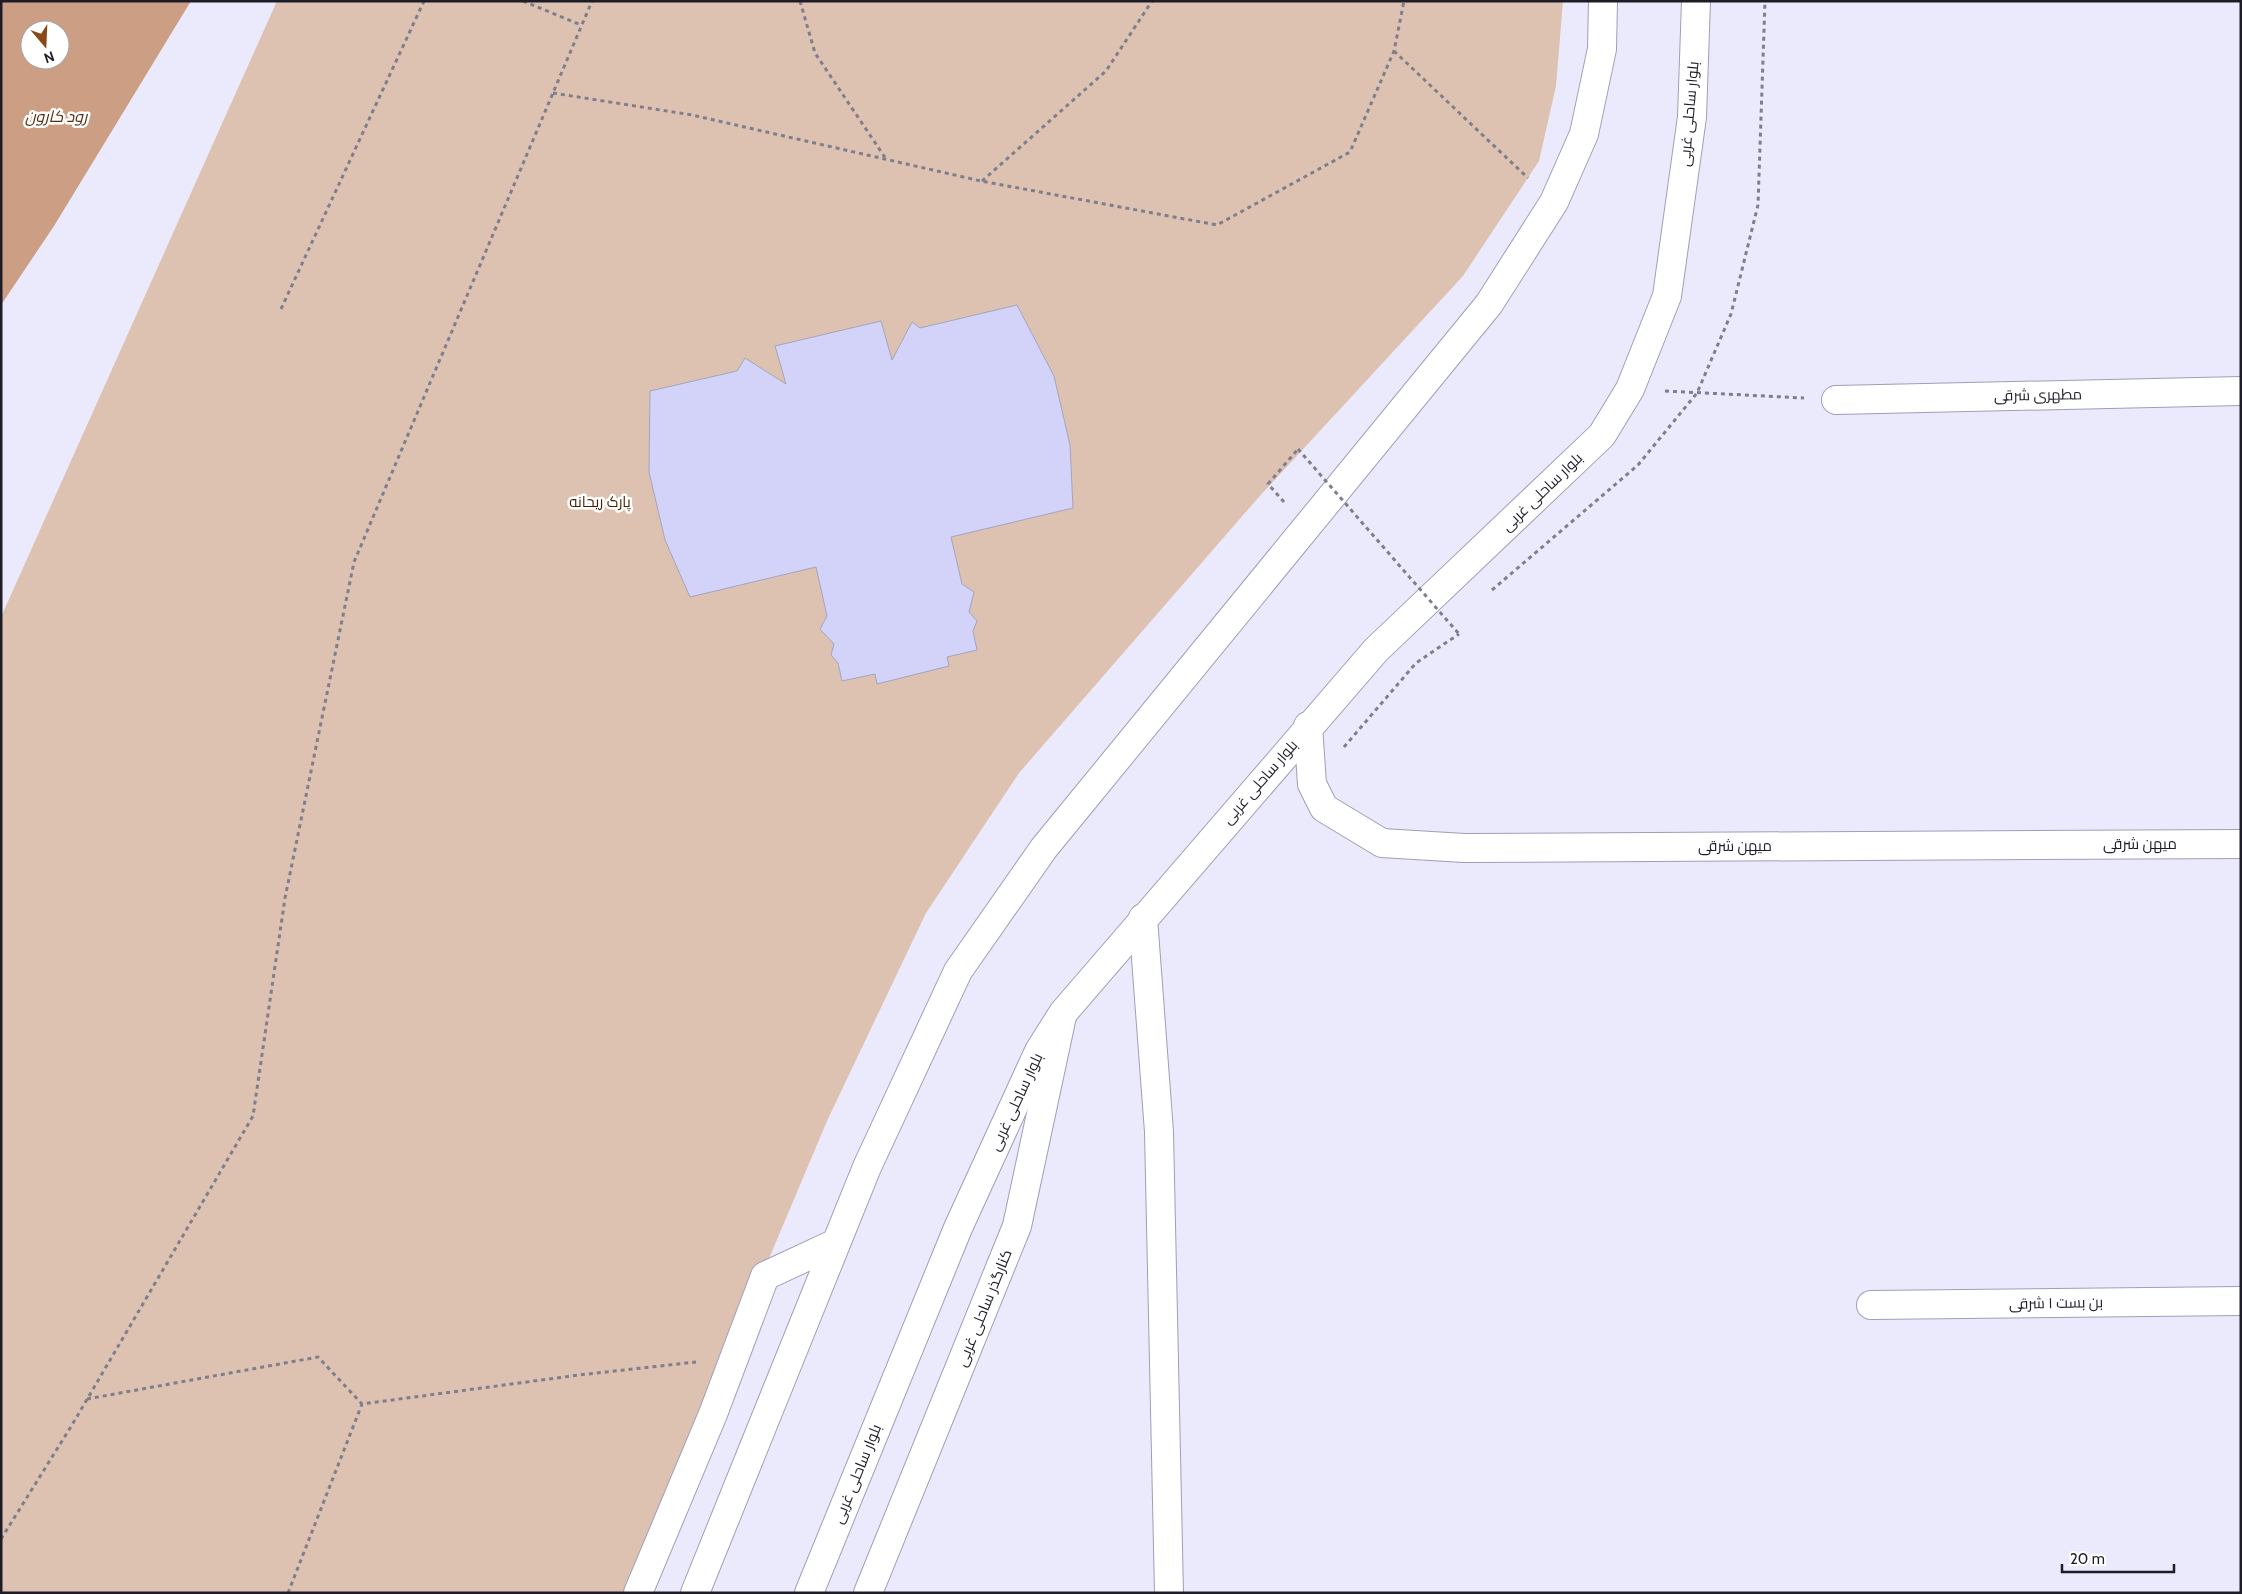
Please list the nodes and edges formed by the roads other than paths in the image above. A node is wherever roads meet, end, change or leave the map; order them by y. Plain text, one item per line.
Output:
1 (1604, 1) edge
2 (1696, 1) edge
3 (2241, 391) edge
4 (1836, 400) road end
5 (1308, 726) junction
6 (2241, 844) edge
7 (1143, 918) junction
8 (1063, 1012) junction
9 (836, 1243) junction
10 (2241, 1300) edge
11 (1871, 1305) dead end
12 (638, 1593) edge
13 (695, 1593) edge
14 (809, 1593) edge
15 (868, 1593) edge
16 (1169, 1593) edge

1 - 9 main road
2 - 5 main road, بلوار ساحلی غربی
3 - 4 main road, مطهری شرقی
5 - 6 main road, میهن شرقی
5 - 7 main road, بلوار ساحلی غربی
7 - 8 main road, بلوار ساحلی غربی
7 - 16 main road
8 - 14 main road, بلوار ساحلی غربی
8 - 15 main road, کنارگذر ساحلی غربی
9 - 12 main road
9 - 13 main road
10 - 11 main road, بن بست ۱ شرقی

